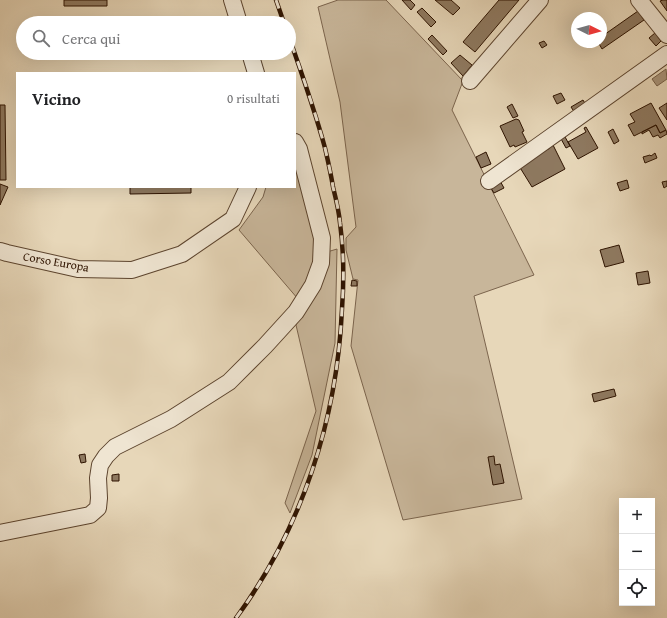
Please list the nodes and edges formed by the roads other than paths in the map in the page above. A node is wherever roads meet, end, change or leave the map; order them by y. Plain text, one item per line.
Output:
1 (232, 0) edge
2 (540, 0) edge
3 (639, 0) edge
4 (237, 16) edge
5 (667, 34) edge
6 (667, 54) edge
7 (252, 60) edge
8 (256, 72) edge
9 (470, 81) dead end
10 (296, 144) edge
11 (489, 181) dead end
12 (248, 188) edge
13 (0, 251) edge
14 (0, 532) edge

1 - 4 street
2 - 9 street
3 - 5 street
6 - 11 street
7 - 8 street
10 - 14 street
12 - 13 street, Corso Europa

